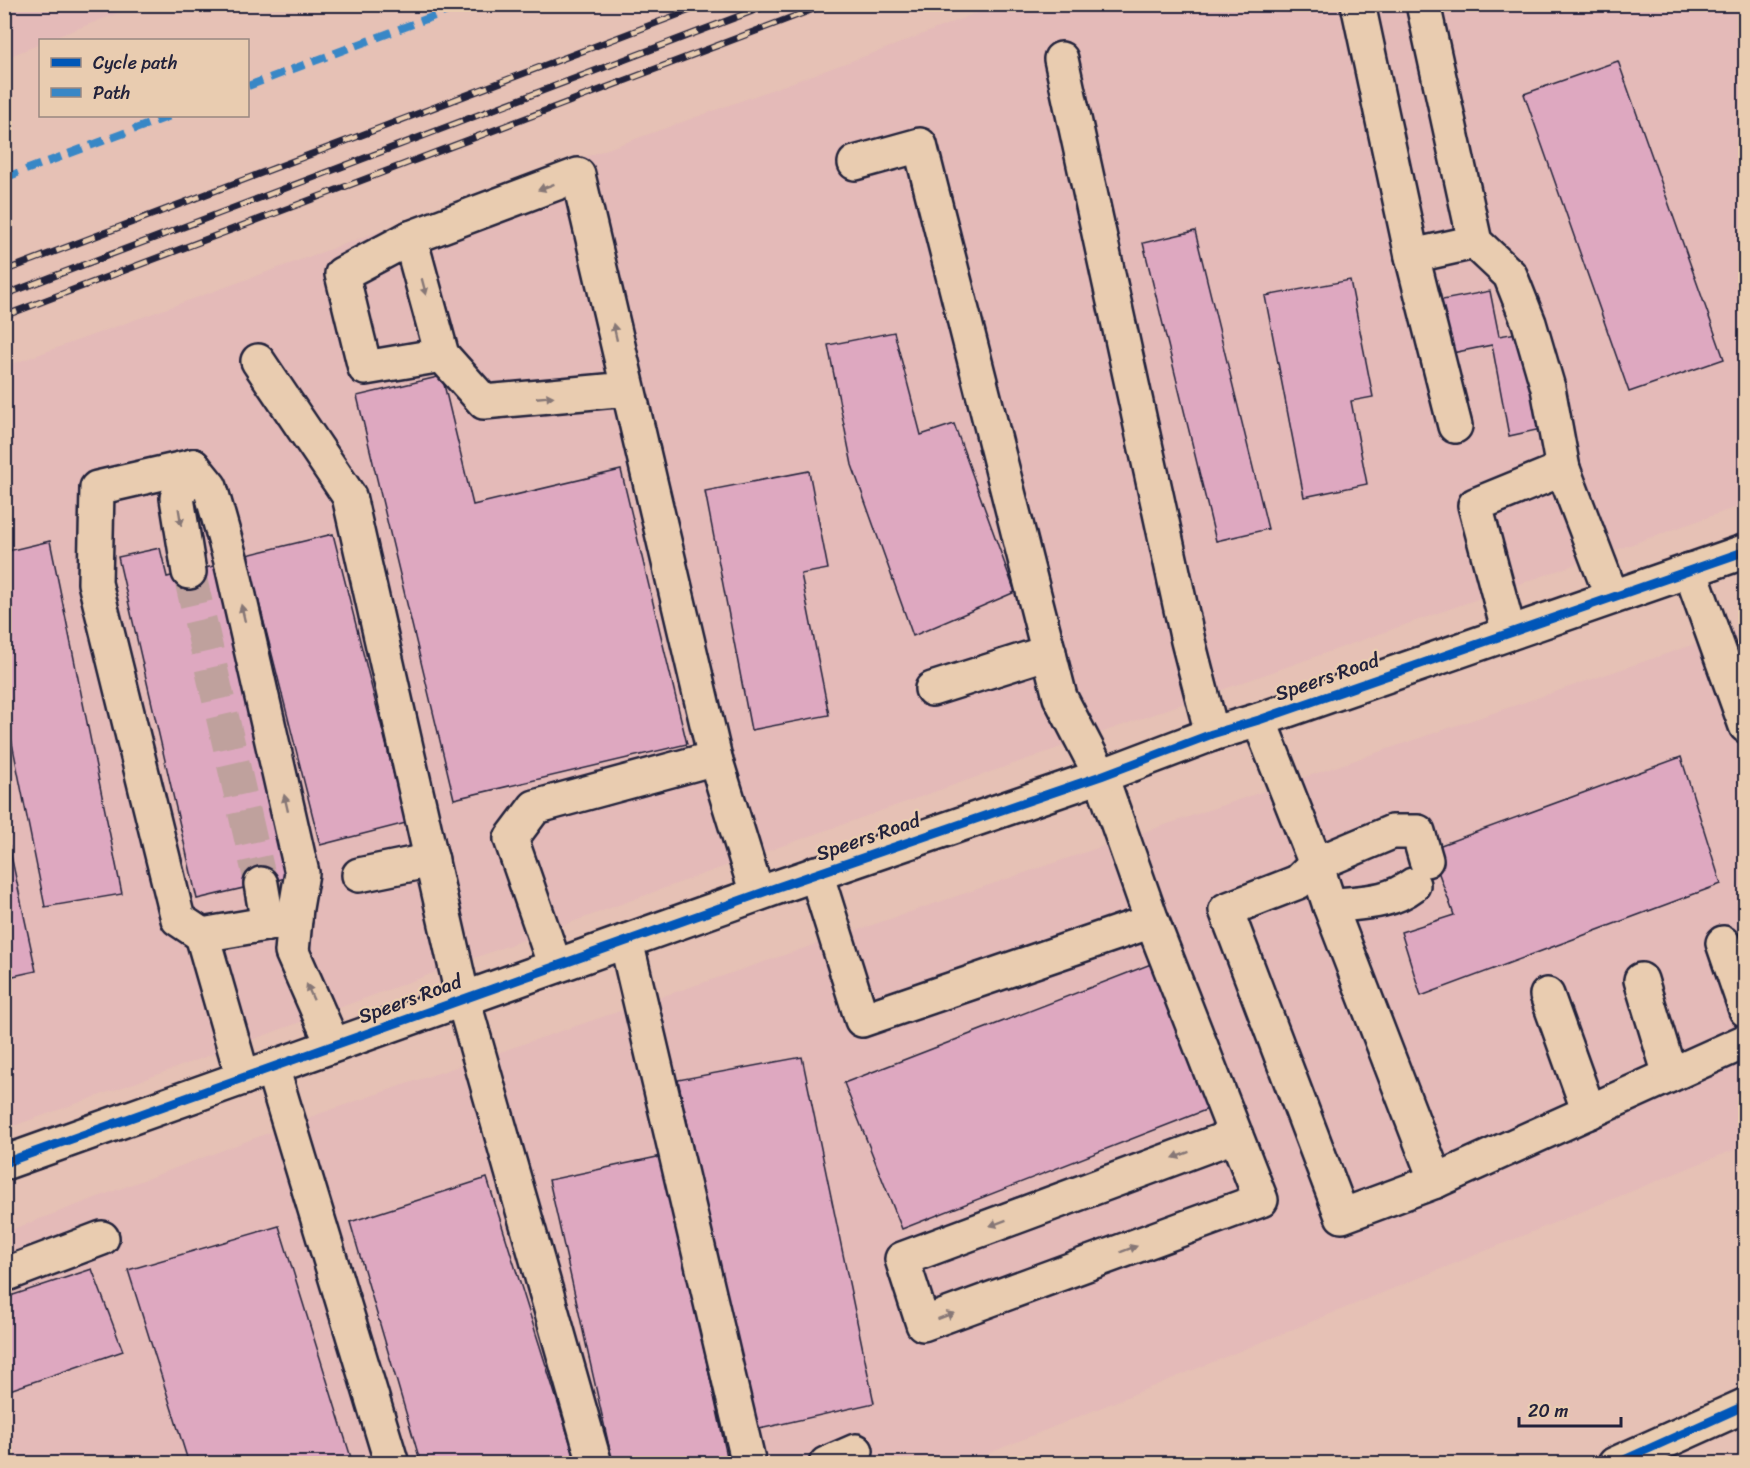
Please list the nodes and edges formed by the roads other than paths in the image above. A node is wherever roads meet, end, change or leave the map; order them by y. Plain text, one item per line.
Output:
1 (1358, 4) edge
2 (1424, 4) edge
3 (1061, 59) dead end
4 (855, 163) dead end
5 (410, 238) junction
6 (1475, 242) junction
7 (1412, 256) junction
8 (442, 355) junction
9 (258, 361) dead end
10 (628, 389) junction
11 (1455, 426) dead end
12 (194, 466) junction
13 (1563, 469) junction
14 (1746, 551) edge
15 (1690, 570) junction
16 (189, 572) tunnel mouth
17 (1612, 597) junction
18 (1509, 633) junction
19 (1049, 652) junction
20 (932, 689) dead end
21 (1259, 720) junction
22 (1746, 726) edge
23 (1212, 734) junction
24 (715, 758) junction
25 (1101, 776) junction
26 (432, 860) junction
27 (1316, 864) junction
28 (816, 873) junction
29 (359, 875) dead end
30 (261, 884) tunnel mouth
31 (757, 894) junction
32 (1330, 906) junction
33 (282, 921) junction
34 (1152, 921) junction
35 (202, 935) junction
36 (626, 941) junction
37 (1723, 943) dead end
38 (555, 966) junction
39 (1641, 980) dead end
40 (1547, 995) dead end
41 (463, 999) junction
42 (1746, 1010) edge
43 (1746, 1041) edge
44 (333, 1046) junction
45 (257, 1072) junction
46 (1670, 1075) junction
47 (1589, 1112) junction
48 (1236, 1135) junction
49 (4, 1163) edge
50 (1436, 1181) junction
51 (102, 1239) dead end
52 (4, 1275) edge
53 (1746, 1405) edge
54 (856, 1451) dead end
55 (392, 1464) edge
56 (595, 1464) edge
57 (749, 1464) edge
58 (826, 1464) edge
59 (1616, 1464) edge

1 - 7 main road
2 - 6 main road
3 - 23 main road
4 - 19 main road
5 -> 8 main road
5 - 8 main road
10 -> 5 main road
6 - 7 main road
6 - 13 main road
7 - 11 main road
8 -> 10 main road
9 - 26 main road
10 - 24 main road
12 -> 16 main road
33 -> 12 main road
12 - 35 main road
13 - 17 main road
13 - 18 main road
14 - 15 main road, Speers Road
15 - 17 main road, Speers Road
15 - 22 main road
17 - 18 main road, Speers Road
18 - 21 main road, Speers Road
19 - 20 main road
19 - 25 main road
21 - 23 main road, Speers Road
21 - 27 main road
23 - 25 main road, Speers Road
24 - 31 main road
24 - 38 main road
25 - 28 main road, Speers Road
25 - 34 main road
26 - 29 main road
26 - 41 main road
27 - 32 main road
27 - 32 main road
27 - 50 main road
28 - 31 main road, Speers Road
28 - 34 main road
30 - 33 main road
31 - 36 main road, Speers Road
32 - 50 main road
33 - 35 main road
44 -> 33 main road
34 - 48 main road
35 - 45 main road
36 - 38 main road, Speers Road
36 - 57 main road
37 - 42 main road
38 - 41 main road, Speers Road
39 - 46 main road
40 - 47 main road
41 - 44 main road, Speers Road
41 - 56 main road
43 - 46 main road
44 - 45 main road, Speers Road
45 - 49 main road, Speers Road
45 - 55 main road
46 - 47 main road
47 - 50 main road
48 -> 48 main road
51 - 52 main road
53 - 59 main road
54 - 58 main road

